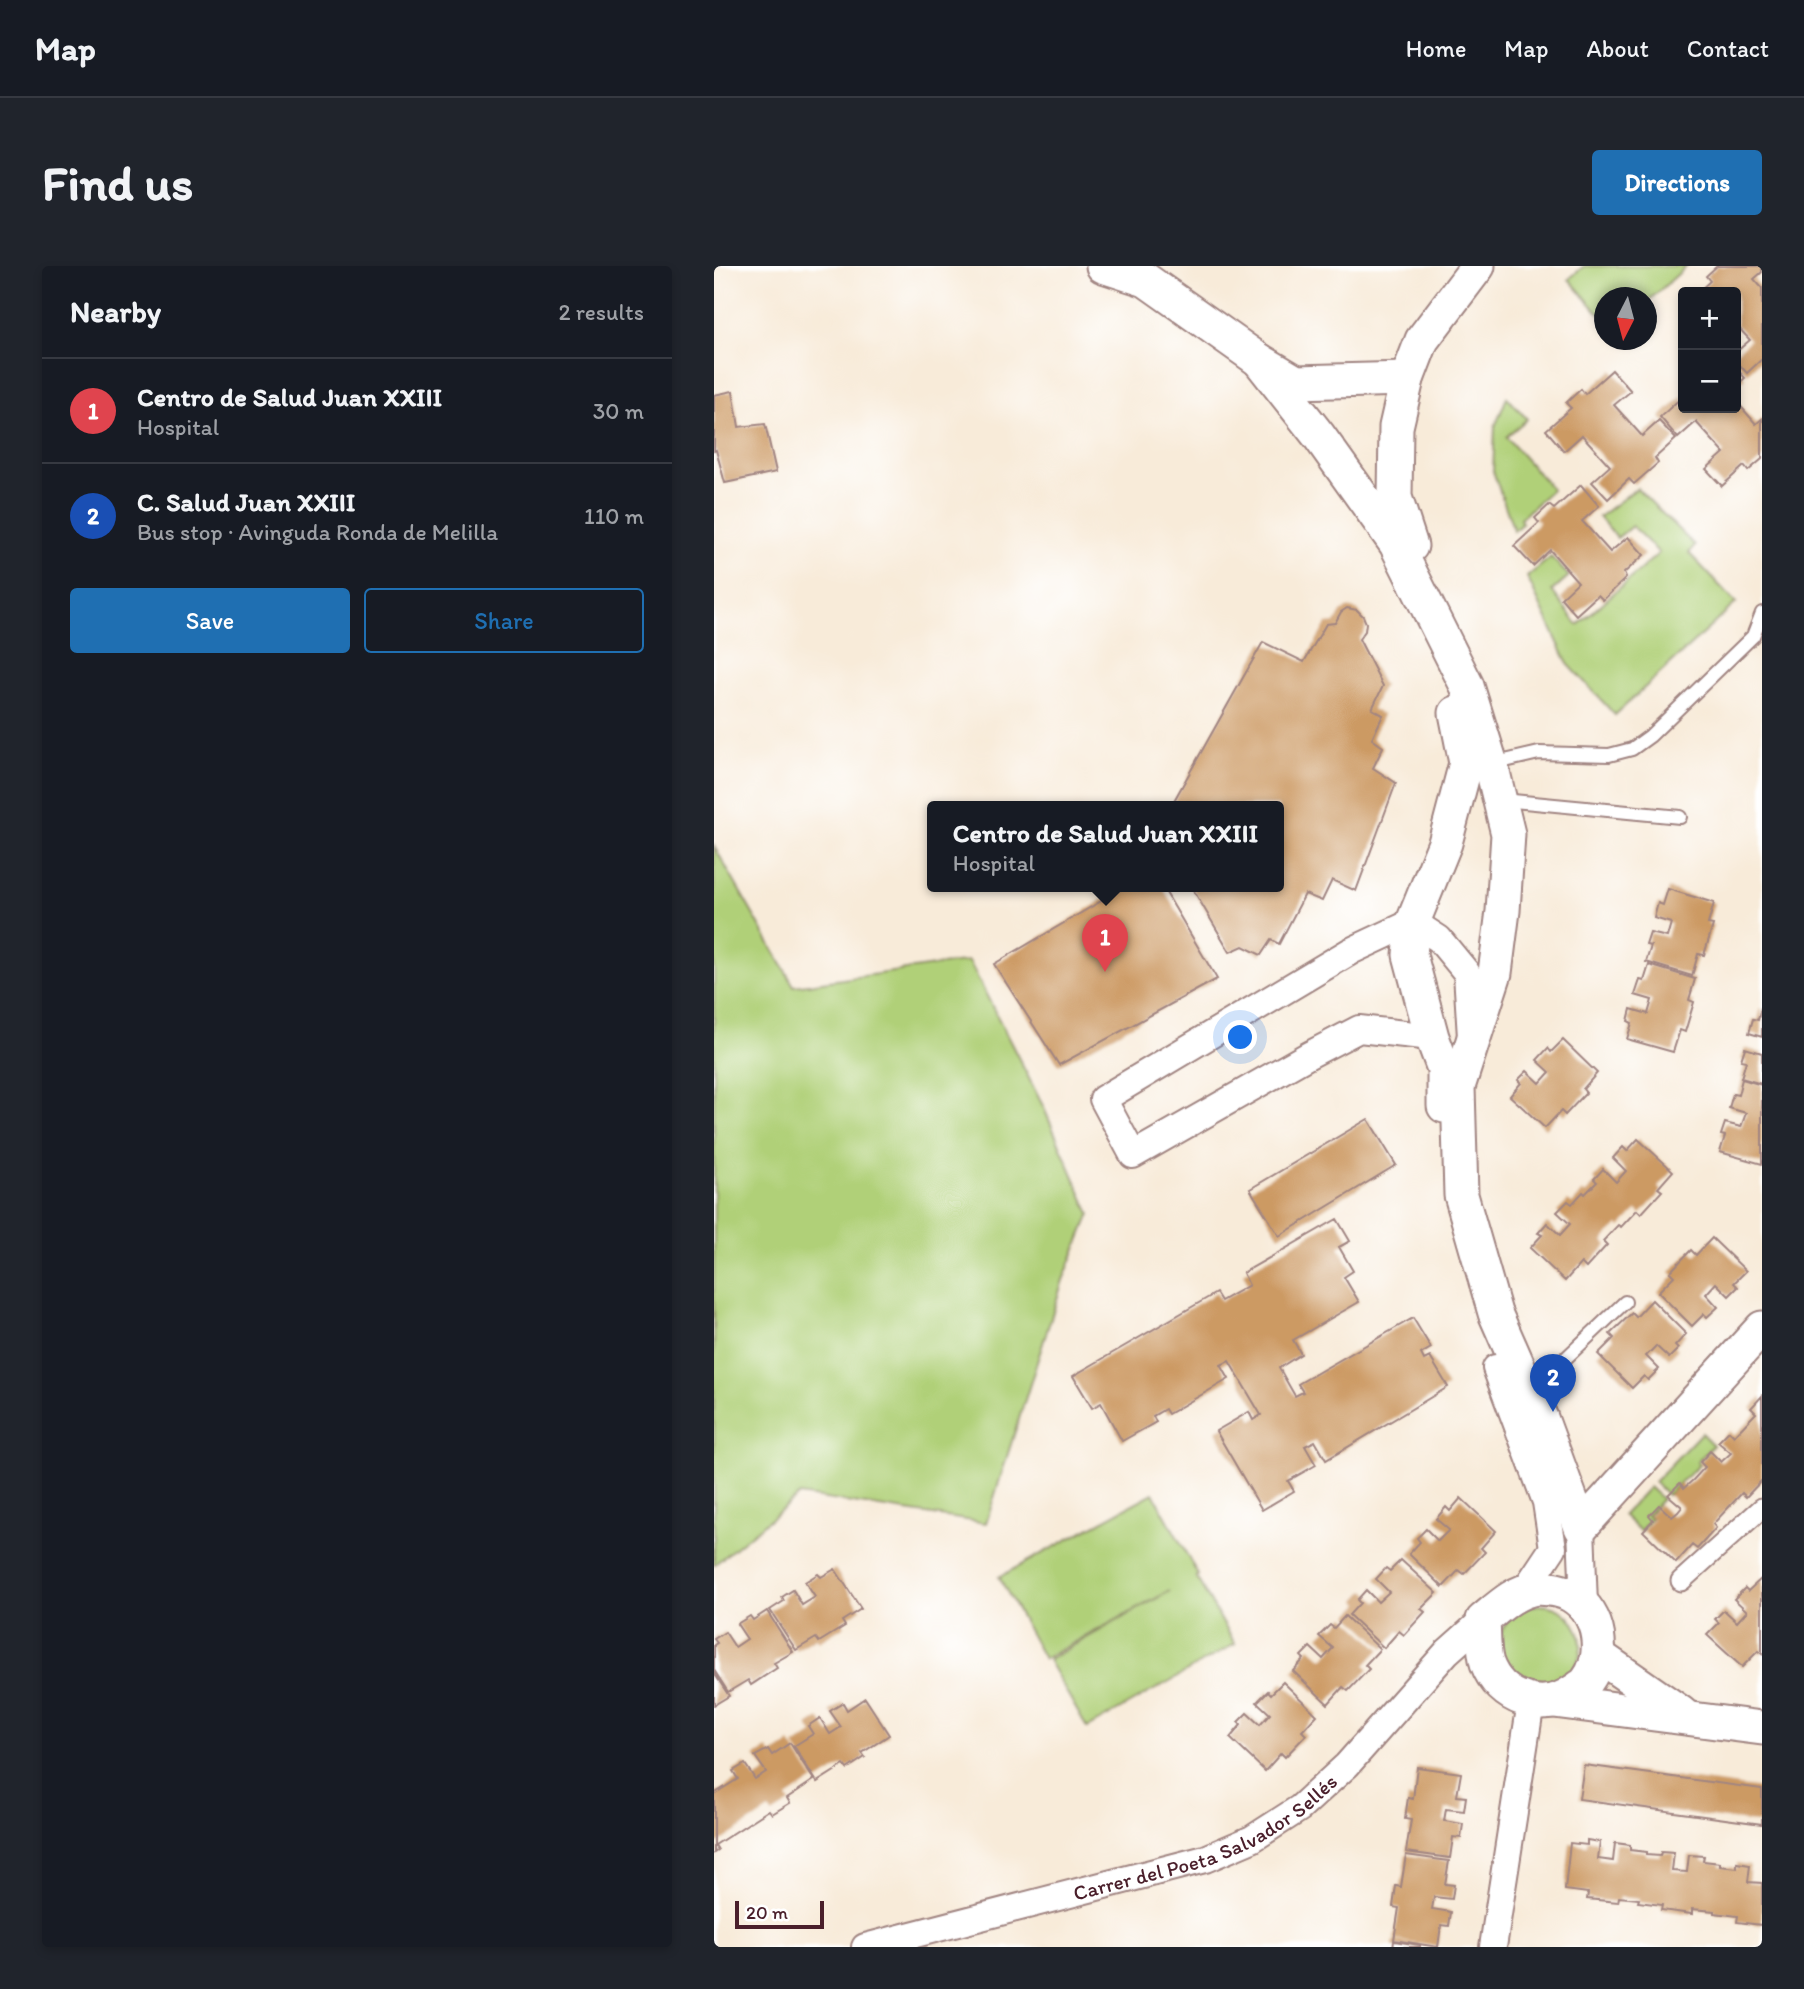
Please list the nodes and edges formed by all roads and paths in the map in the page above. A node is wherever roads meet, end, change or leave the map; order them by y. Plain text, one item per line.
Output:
1 (1102, 266) edge
2 (1478, 266) edge
3 (1259, 360) junction
4 (1407, 379) junction
5 (1762, 612) edge
6 (1442, 638) junction
7 (1491, 764) junction
8 (1500, 799) junction
9 (1680, 817) dead end
10 (1413, 922) junction
11 (1432, 1037) junction
12 (1471, 1042) junction
13 (1625, 1302) dead end
14 (1762, 1328) edge
15 (1509, 1371) junction
16 (1762, 1507) edge
17 (1581, 1527) junction
18 (1681, 1581) dead end
19 (1525, 1590) junction
20 (1584, 1605) junction
21 (1483, 1620) junction
22 (1599, 1656) junction
23 (1542, 1701) junction
24 (1689, 1718) junction
25 (1762, 1728) edge
26 (865, 1947) edge
27 (1493, 1947) edge

1 - 3 street
2 - 4 street
3 - 4 street
3 - 6 street
4 - 6 street
5 - 7 lane
6 - 7 street
6 - 10 street
7 - 8 street
8 - 9 lane
8 - 12 street
10 - 11 street
10 - 11 street
10 - 12 street
11 - 15 street
12 - 15 street
13 - 15 lane
14 - 17 street
15 - 17 street
15 - 19 street
16 - 18 street
17 - 20 street
19 - 20 street
19 - 21 street
20 - 22 street
21 - 23 street
21 - 26 street, Carrer del Poeta Salvador Sellés
22 - 23 street
22 - 24 street
23 - 24 street
23 - 27 street
24 - 25 street

